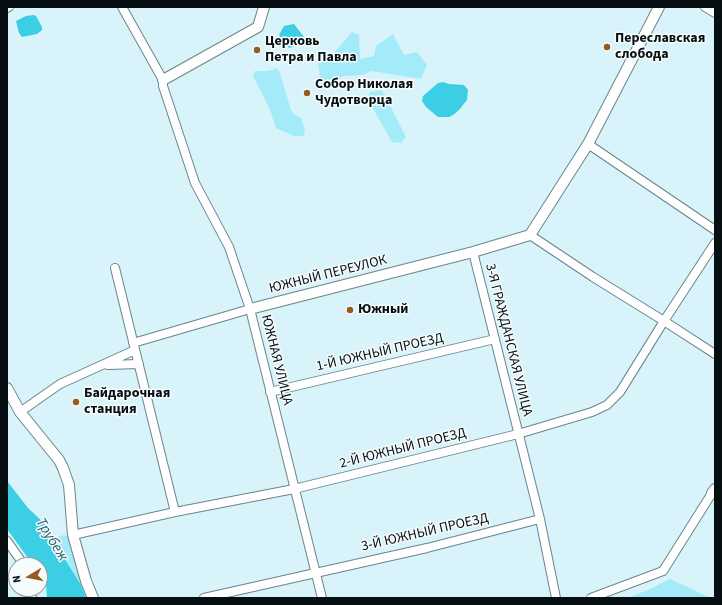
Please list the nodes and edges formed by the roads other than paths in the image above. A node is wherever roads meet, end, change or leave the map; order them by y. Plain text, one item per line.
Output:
1 (122, 7) edge
2 (264, 7) edge
3 (659, 7) edge
4 (705, 7) edge
5 (715, 13) edge
6 (163, 80) junction
7 (588, 144) junction
8 (715, 230) edge
9 (530, 235) junction
10 (715, 244) edge
11 (473, 252) junction
12 (115, 268) dead end
13 (250, 309) junction
14 (664, 321) junction
15 (495, 339) junction
16 (134, 347) junction
17 (715, 354) edge
18 (139, 364) junction
19 (104, 365) junction
20 (7, 388) edge
21 (270, 392) junction
22 (20, 412) junction
23 (518, 434) junction
24 (294, 489) junction
25 (714, 491) edge
26 (175, 512) junction
27 (540, 519) junction
28 (73, 535) junction
29 (7, 541) edge
30 (18, 557) edge
31 (316, 572) junction
32 (93, 598) edge
33 (204, 598) edge
34 (322, 598) edge
35 (556, 598) edge
36 (591, 598) edge

1 - 6 street, ЮЖНАЯ УЛИЦА
2 - 6 street
3 - 7 street
4 - 5 street
6 - 13 street, ЮЖНАЯ УЛИЦА
7 - 8 street
7 - 9 street
9 - 11 street, ЮЖНЫЙ ПЕРЕУЛОК
9 - 14 street
10 - 14 street, 3-Я ГРАЖДАНСКАЯ УЛИЦА
11 - 13 street, ЮЖНЫЙ ПЕРЕУЛОК
11 - 15 street, 3-Я ГРАЖДАНСКАЯ УЛИЦА
12 - 16 street
13 - 16 street, ЮЖНЫЙ ПЕРЕУЛОК
13 - 21 street, ЮЖНАЯ УЛИЦА
14 - 17 street
14 - 23 street, 3-Я ГРАЖДАНСКАЯ УЛИЦА
15 - 21 street, 1-Й ЮЖНЫЙ ПРОЕЗД
15 - 23 street, 3-Я ГРАЖДАНСКАЯ УЛИЦА
16 - 18 street
16 - 19 street, ЮЖНЫЙ ПЕРЕУЛОК
18 - 19 street
18 - 26 street
19 - 22 street, ЮЖНЫЙ ПЕРЕУЛОК
20 - 22 street
21 - 24 street, ЮЖНАЯ УЛИЦА
22 - 28 street
23 - 24 street, 2-Й ЮЖНЫЙ ПРОЕЗД
23 - 27 street, 3-Я ГРАЖДАНСКАЯ УЛИЦА
24 - 26 street, 2-Й ЮЖНЫЙ ПРОЕЗД
24 - 31 street, ЮЖНАЯ УЛИЦА
25 - 36 street
26 - 28 street, 2-Й ЮЖНЫЙ ПРОЕЗД
27 - 31 street, 3-Й ЮЖНЫЙ ПРОЕЗД
27 - 35 street, 3-Я ГРАЖДАНСКАЯ УЛИЦА
28 - 32 street
29 - 30 street
31 - 33 street, 3-Й ЮЖНЫЙ ПРОЕЗД
31 - 34 street, ЮЖНАЯ УЛИЦА

